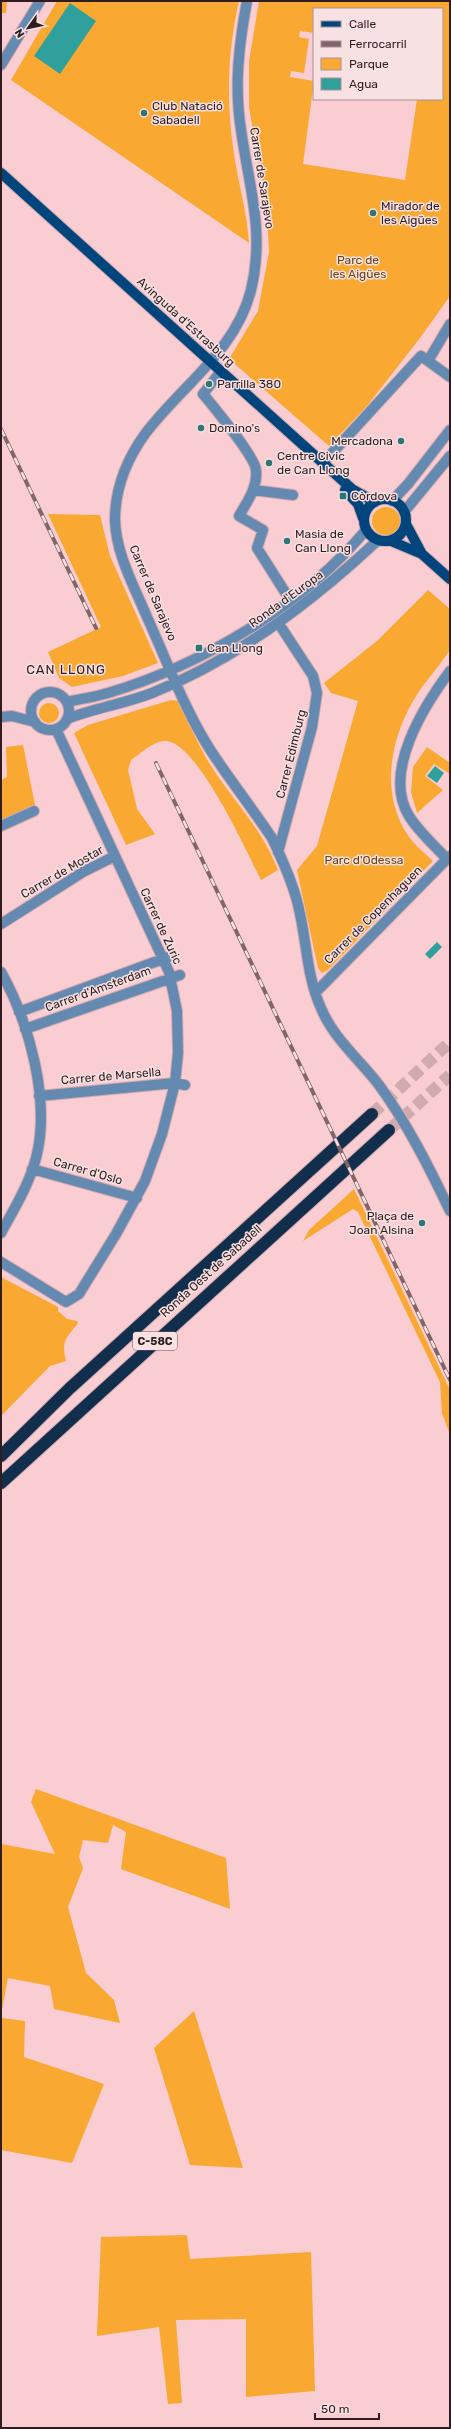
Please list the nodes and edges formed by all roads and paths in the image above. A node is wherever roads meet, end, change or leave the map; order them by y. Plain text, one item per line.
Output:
1 (40, 1) edge
2 (247, 1) edge
3 (1, 65) edge
4 (1, 173) edge
5 (1, 180) edge
6 (450, 324) edge
7 (428, 361) junction
8 (209, 364) junction
9 (218, 375) junction
10 (450, 377) edge
11 (450, 430) edge
12 (450, 456) edge
13 (322, 463) junction
14 (253, 490) junction
15 (293, 495) dead end
16 (392, 500) junction
17 (375, 502) junction
18 (404, 512) junction
19 (364, 518) junction
20 (406, 524) junction
21 (366, 530) junction
22 (378, 540) junction
23 (391, 541) junction
24 (422, 554) junction
25 (450, 579) edge
26 (290, 600) junction
27 (279, 624) junction
28 (171, 669) junction
29 (450, 671) edge
30 (176, 682) junction
31 (34, 702) junction
32 (67, 702) junction
33 (12, 716) junction
34 (1, 717) edge
35 (67, 719) junction
36 (35, 722) junction
37 (56, 729) junction
38 (34, 811) dead end
39 (1, 826) edge
40 (278, 852) junction
41 (115, 856) junction
42 (449, 857) edge
43 (1, 924) edge
44 (167, 957) junction
45 (1, 972) edge
46 (175, 976) junction
47 (315, 993) junction
48 (19, 1012) junction
49 (25, 1029) junction
50 (180, 1084) junction
51 (39, 1096) junction
52 (372, 1114) tunnel mouth
53 (389, 1130) tunnel mouth
54 (32, 1169) junction
55 (137, 1198) junction
56 (449, 1207) edge
57 (1, 1233) edge
58 (1, 1262) edge
59 (1, 1456) edge
60 (1, 1483) edge

1 - 3 street
2 - 8 street, Carrer de Sarajevo
4 - 8 main road, Avinguda d'Estrasburg
5 - 8 main road, Avinguda d'Estrasburg
6 - 7 street
7 - 10 street
7 - 13 street
8 - 9 main road, Avinguda d'Estrasburg
8 - 13 main road, Avinguda d'Estrasburg
8 - 28 street, Carrer de Sarajevo
9 - 14 street
9 - 19 main road, Avinguda d'Estrasburg
11 - 16 street
12 - 18 street
13 - 17 main road, Avinguda d'Estrasburg
14 - 15 street
14 - 26 street
16 - 17 main road
16 - 18 main road
17 - 19 main road
18 - 20 main road
19 - 21 main road
20 - 23 main road
20 - 24 main road
21 - 22 main road
21 - 26 street, Ronda d'Europa
22 - 23 main road
22 - 27 street, Ronda d'Europa
23 - 24 main road
24 - 25 main road
26 - 28 street, Ronda d'Europa
27 - 30 street, Ronda d'Europa
27 - 40 street, Carrer Edimburg
28 - 30 street, Carrer de Sarajevo
28 - 32 street, Ronda d'Europa
29 - 42 street
30 - 35 street, Ronda d'Europa
30 - 40 street, Carrer de Sarajevo
31 - 32 street
31 - 33 street
31 - 36 street
32 - 35 street
33 - 34 street
33 - 36 street
35 - 37 street, Ronda d'Europa
36 - 37 street
37 - 41 street, Carrer de Zuric
38 - 39 street
40 - 47 street, Carrer de Sarajevo
41 - 43 street, Carrer de Mostar
41 - 44 street, Carrer de Zuric
42 - 47 street, Carrer de Copenhaguen
44 - 46 street, Carrer de Zuric
44 - 48 street, Carrer d'Amsterdam
45 - 48 street
46 - 49 street, Carrer d'Amsterdam
46 - 50 street, Carrer de Zuric
47 - 56 street, Carrer de Sarajevo
48 - 49 street
49 - 51 street
50 - 51 street, Carrer de Marsella
50 - 55 street, Carrer de Zuric
51 - 54 street
52 - 59 highway, Ronda Oest de Sabadell / C-58C
53 - 60 highway, Ronda Oest de Sabadell / C-58C
54 - 55 street, Carrer d'Oslo
54 - 57 street
55 - 58 street, Carrer de Zuric

